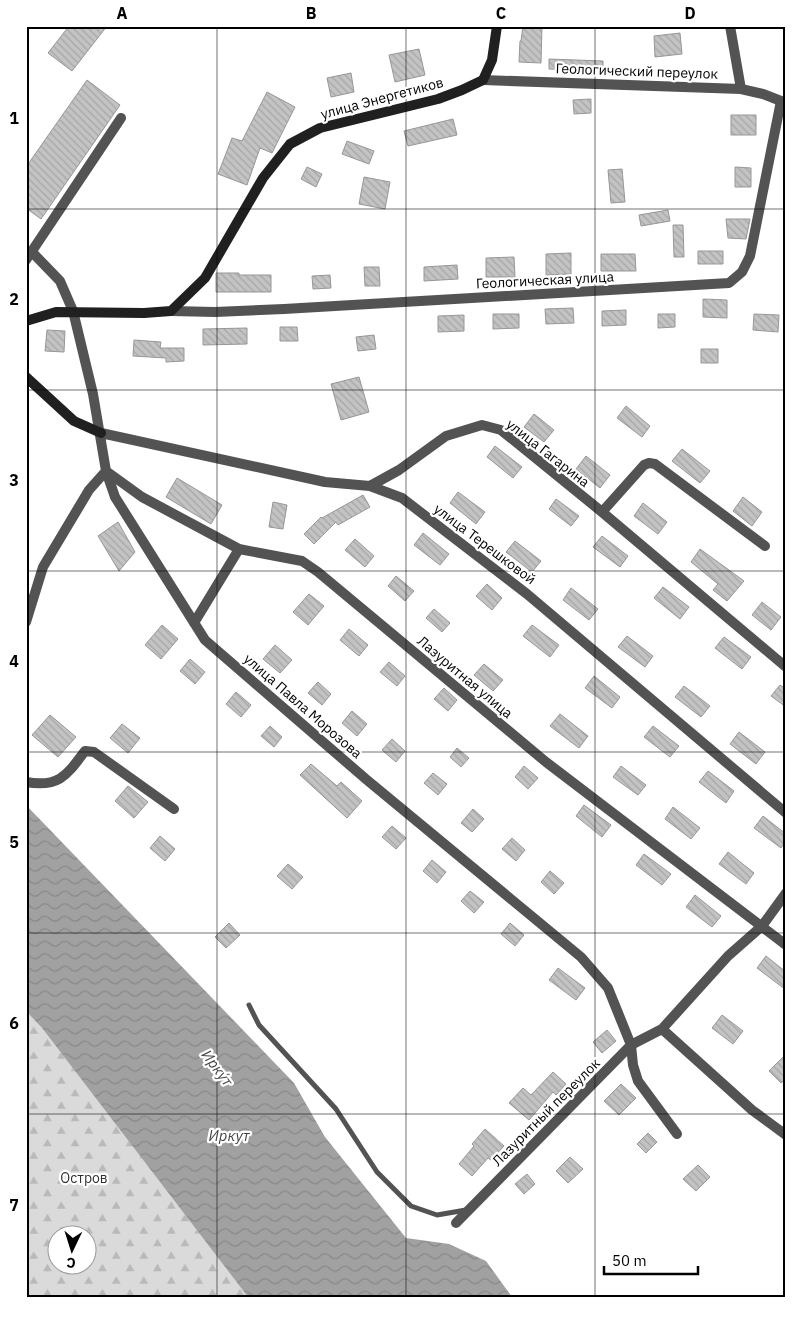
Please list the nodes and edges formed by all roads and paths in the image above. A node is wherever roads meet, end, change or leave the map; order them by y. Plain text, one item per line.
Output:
1 (497, 26) edge
2 (730, 26) edge
3 (483, 80) junction
4 (742, 89) junction
5 (783, 99) edge
6 (121, 118) dead end
7 (29, 256) edge
8 (171, 310) junction
9 (73, 311) junction
10 (26, 321) edge
11 (26, 377) edge
12 (101, 433) junction
13 (106, 471) junction
14 (370, 486) junction
15 (602, 512) junction
16 (765, 546) dead end
17 (239, 549) junction
18 (26, 622) edge
19 (194, 624) junction
20 (786, 667) edge
21 (26, 782) edge
22 (174, 809) dead end
23 (786, 812) edge
24 (786, 893) edge
25 (762, 926) junction
26 (786, 945) edge
27 (249, 1005) dead end
28 (662, 1030) junction
29 (631, 1045) junction
30 (677, 1134) dead end
31 (786, 1135) edge
32 (469, 1209) junction
33 (456, 1223) dead end

1 - 3 street
2 - 4 street
3 - 4 street, Геологический переулок
3 - 8 street, улица Энергетиков
4 - 5 street, Геологический переулок
5 - 8 street, Геологическая улица
6 - 7 street
7 - 9 street, улица Павла Морозова
8 - 9 street
9 - 10 street
9 - 12 street, улица Павла Морозова
11 - 12 street
12 - 13 street, улица Павла Морозова
12 - 14 street, улица Терешковой
13 - 17 street, Лазуритная улица
13 - 18 street
13 - 19 street, улица Павла Морозова
14 - 15 street, улица Гагарина
14 - 23 street, улица Терешковой
15 - 16 street
15 - 20 street, улица Гагарина
17 - 19 street
17 - 25 street, Лазуритная улица
19 - 29 street, улица Павла Морозова
21 - 22 street
24 - 25 street, Лазуритный переулок
25 - 26 street, Лазуритная улица
25 - 28 street, Лазуритный переулок
27 - 32 lane
28 - 29 street, Лазуритный переулок
28 - 31 street
29 - 30 street, улица Павла Морозова
29 - 32 street, Лазуритный переулок
32 - 33 street, Лазуритный переулок

